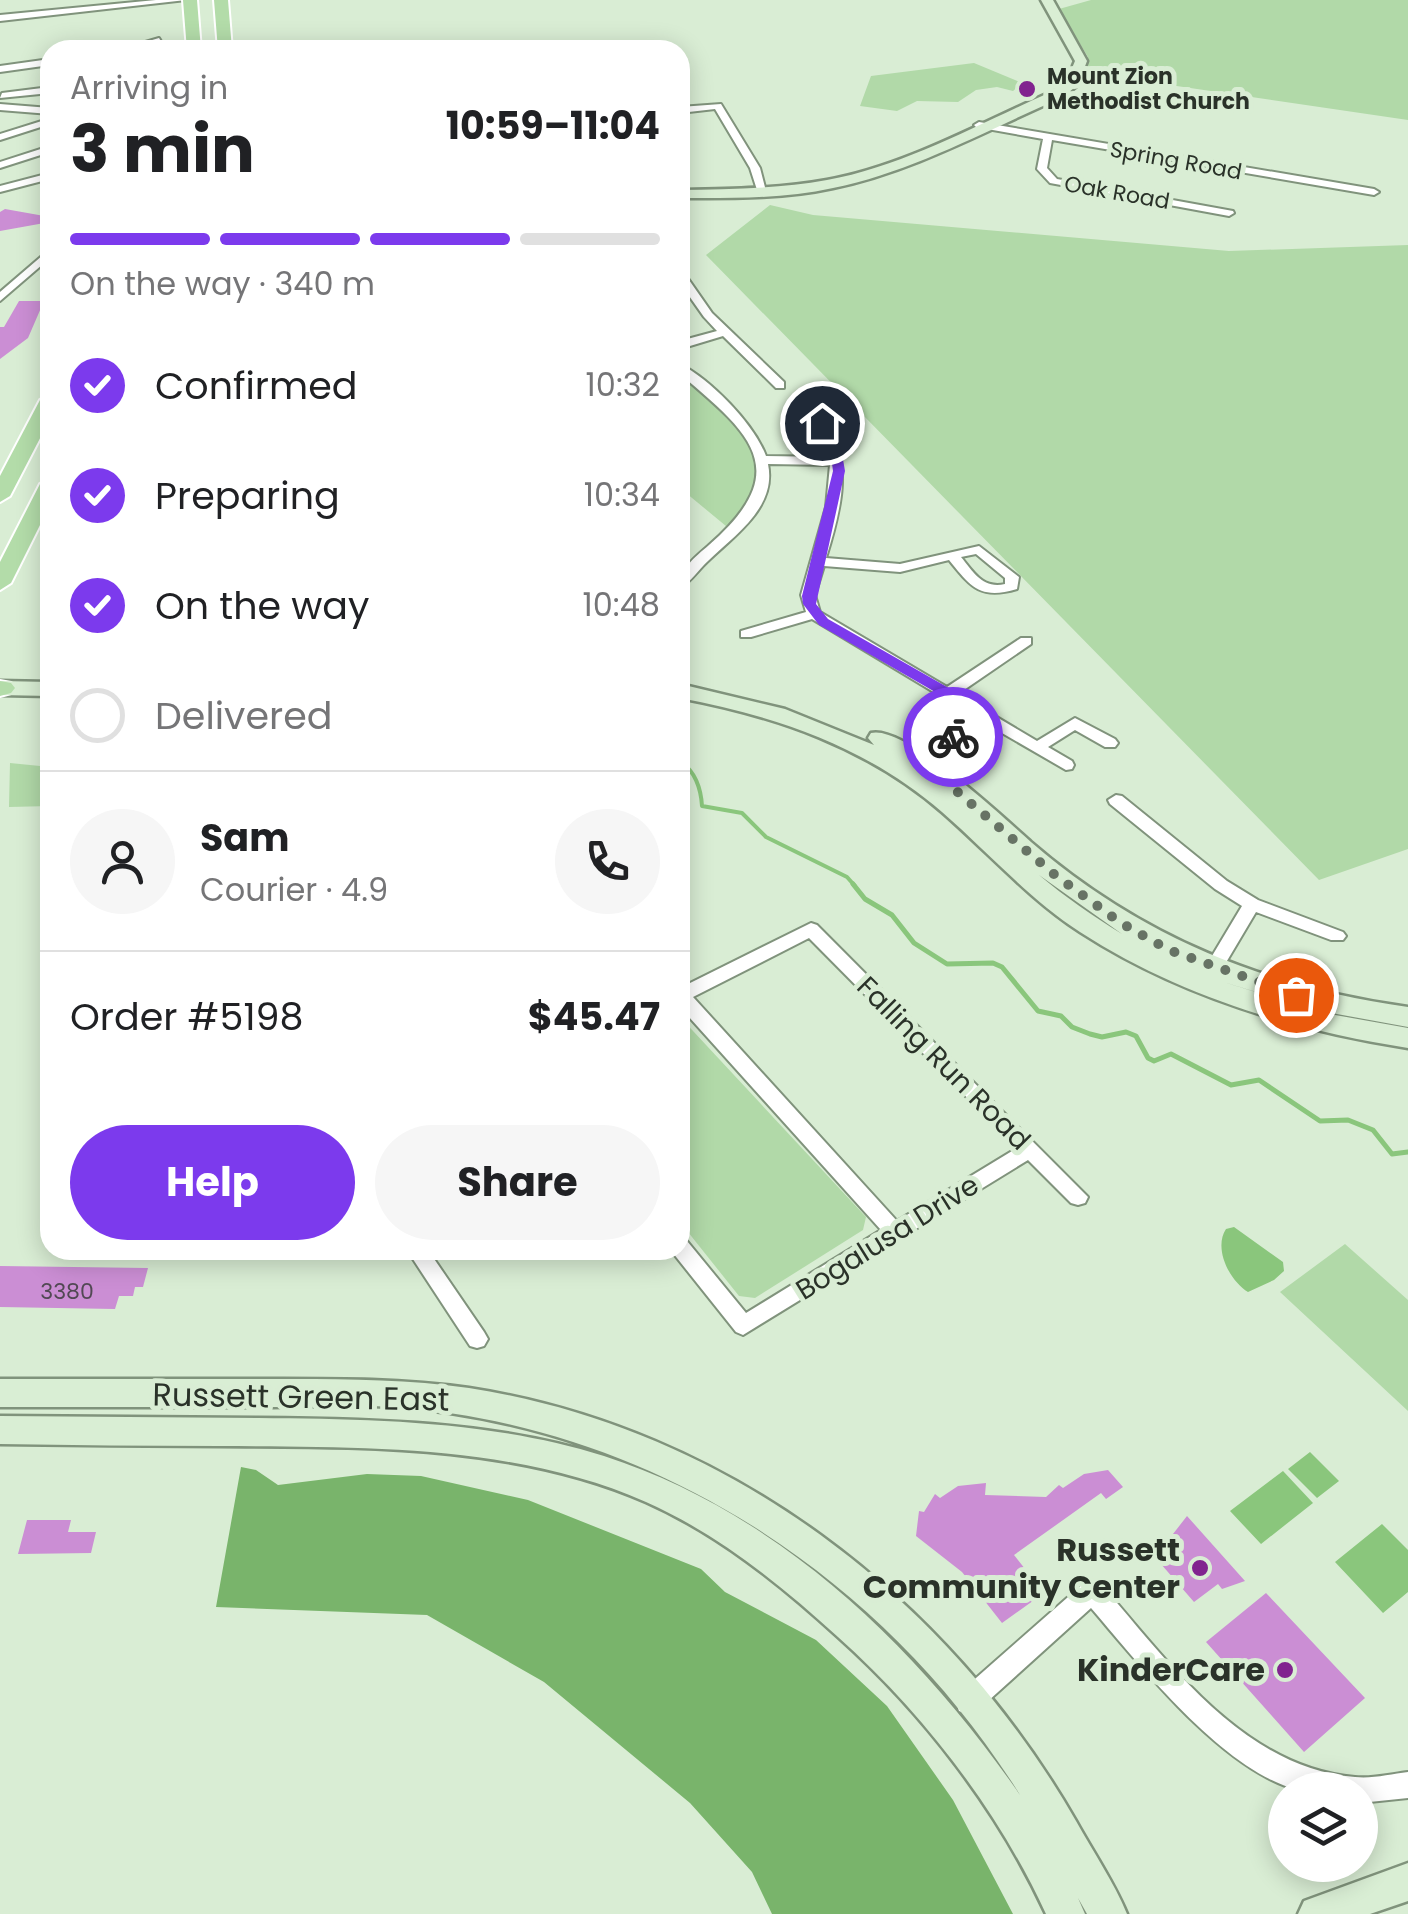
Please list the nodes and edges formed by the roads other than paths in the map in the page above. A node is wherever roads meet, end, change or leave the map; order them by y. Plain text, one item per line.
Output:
1 (126, 0) edge
2 (182, 0) edge
3 (190, 0) edge
4 (221, 0) edge
5 (1047, 0) edge
6 (57, 12) junction
7 (0, 18) edge
8 (193, 40) edge
9 (225, 40) edge
10 (40, 63) edge
11 (0, 68) edge
12 (40, 92) edge
13 (1, 100) edge
14 (690, 109) edge
15 (40, 114) edge
16 (40, 121) edge
17 (979, 126) junction
18 (0, 137) edge
19 (1048, 138) junction
20 (40, 152) edge
21 (0, 164) edge
22 (40, 179) edge
23 (0, 189) edge
24 (1374, 192) dead end
25 (763, 193) junction
26 (690, 194) edge
27 (1229, 213) dead end
28 (40, 263) edge
29 (690, 289) edge
30 (0, 298) edge
31 (726, 332) junction
32 (690, 343) edge
33 (690, 377) edge
34 (780, 385) dead end
35 (40, 419) edge
36 (822, 423) dead end
37 (762, 460) junction
38 (838, 461) junction
39 (0, 496) edge
40 (40, 504) edge
41 (952, 556) dead end
42 (817, 561) junction
43 (690, 574) edge
44 (0, 583) edge
45 (814, 614) junction
46 (746, 634) dead end
47 (1026, 641) dead end
48 (690, 679) edge
49 (40, 680) edge
50 (1, 686) edge
51 (40, 688) edge
52 (690, 692) edge
53 (949, 693) junction
54 (984, 714) junction
55 (1110, 743) dead end
56 (1038, 747) junction
57 (911, 765) junction
58 (1066, 765) dead end
59 (1116, 800) dead end
60 (1252, 904) junction
61 (1336, 936) dead end
62 (1208, 976) junction
63 (690, 991) edge
64 (690, 1007) edge
65 (1408, 1018) edge
66 (1408, 1038) edge
67 (1030, 1149) junction
68 (1078, 1197) dead end
69 (895, 1232) junction
70 (424, 1260) edge
71 (690, 1260) edge
72 (477, 1339) dead end
73 (0, 1393) edge
74 (0, 1430) edge
75 (973, 1698) junction
76 (944, 1724) junction
77 (1408, 1785) edge
78 (1408, 1882) edge
79 (1066, 1914) edge
80 (1108, 1914) edge
81 (1317, 1914) edge

1 - 6 street
2 - 6 street
3 - 8 main road
4 - 9 main road
5 - 17 street
6 - 7 street
10 - 11 street
12 - 13 street
13 - 15 street
14 - 25 street
16 - 18 street
17 - 19 street, Spring Road
17 - 25 street
19 - 24 street, Spring Road
19 - 27 street, Oak Road
20 - 21 street
22 - 23 street
25 - 26 street
28 - 30 street
29 - 31 street
31 - 32 street
31 - 34 street
33 - 37 street
35 - 39 main road
36 - 38 street
37 - 38 street
37 - 43 street
38 - 42 street
40 - 44 main road
41 - 42 street
42 - 45 street
45 - 46 street
45 - 53 street
47 - 53 street
48 - 57 street
49 - 50 street
50 - 51 street
52 - 57 street
53 - 54 street
54 - 56 street
54 - 57 street
55 - 56 street
56 - 58 street
57 - 62 street
59 - 60 street
60 - 61 street
60 - 62 street
62 - 65 street
62 - 66 street
63 - 67 street, Falling Run Road
64 - 69 street
67 - 68 street, Falling Run Road
67 - 69 street, Bogalusa Drive
69 - 71 street, Bogalusa Drive
70 - 72 street
73 - 75 street, Russett Green East
74 - 76 street, Russett Green East
75 - 76 street
75 - 77 street
75 - 80 street, Russett Green East
76 - 79 street, Russett Green East
78 - 81 street

